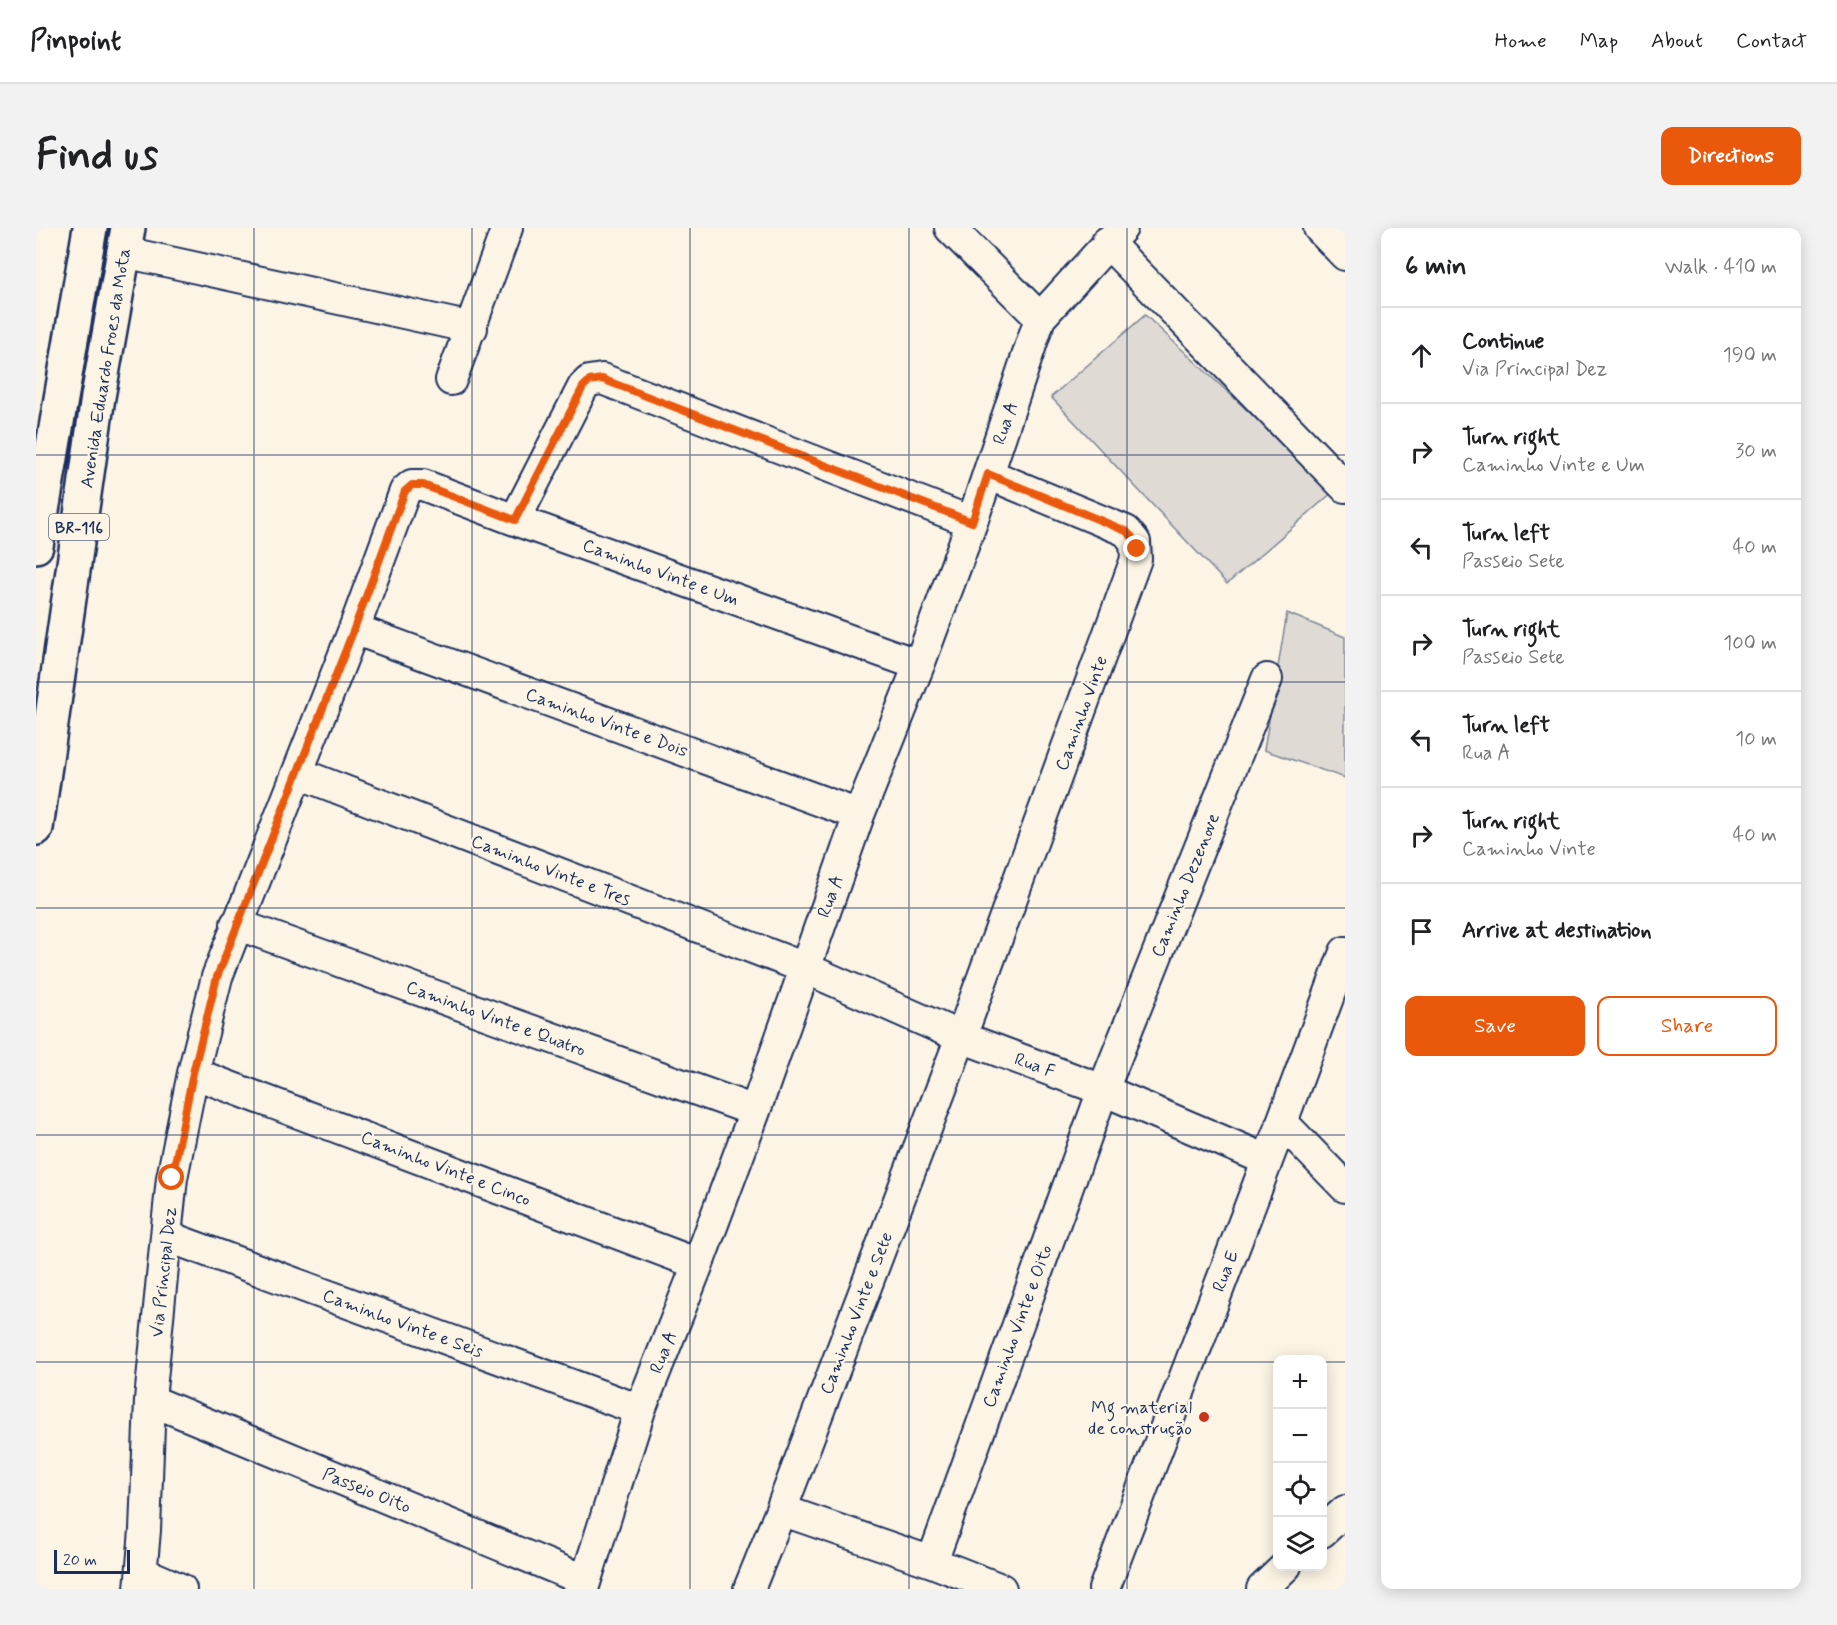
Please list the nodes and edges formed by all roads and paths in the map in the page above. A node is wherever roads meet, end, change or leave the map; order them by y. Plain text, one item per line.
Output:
1 (90, 228) edge
2 (507, 228) edge
3 (950, 228) edge
4 (1319, 228) edge
5 (1114, 235) edge
6 (126, 240) edge
7 (1345, 255) edge
8 (1040, 318) junction
9 (472, 328) junction
10 (452, 380) dead end
11 (988, 474) junction
12 (1345, 487) edge
13 (405, 491) joint
14 (515, 520) junction
15 (972, 522) junction
16 (36, 546) edge
17 (354, 629) junction
18 (919, 664) junction
19 (1267, 679) dead end
20 (298, 773) junction
21 (859, 815) junction
22 (36, 828) edge
23 (236, 924) junction
24 (1345, 954) edge
25 (804, 968) junction
26 (961, 1037) junction
27 (193, 1073) junction
28 (1103, 1090) junction
29 (755, 1111) junction
30 (1282, 1122) junction
31 (1267, 1160) junction
32 (1345, 1187) edge
33 (165, 1236) junction
34 (698, 1264) junction
35 (150, 1400) junction
36 (640, 1410) junction
37 (782, 1510) junction
38 (1345, 1511) edge
39 (1327, 1528) edge
40 (932, 1562) junction
41 (141, 1581) edge
42 (584, 1584) edge
43 (181, 1589) edge
44 (749, 1589) edge
45 (1001, 1589) edge
46 (1104, 1589) edge

1 - 16 highway, Avenida Eduardo Froes da Mota
2 - 9 street
3 - 8 street
4 - 7 street
5 - 8 street, Rua A
5 - 12 street
6 - 9 street
6 - 22 highway, Avenida Eduardo Froes da Mota / BR-116
8 - 11 street, Rua A
9 - 10 street
11 - 15 street, Rua A
11 - 26 street, Caminho Vinte
13 - 14 street, Caminho Vinte e Um
13 - 17 street, Via Principal Dez
14 - 15 street
14 - 18 street, Caminho Vinte e Um
15 - 18 street, Rua A
17 - 20 street, Via Principal Dez
17 - 21 street, Caminho Vinte e Dois
18 - 21 street, Rua A
19 - 28 street, Caminho Dezenove
20 - 23 street, Via Principal Dez
20 - 25 street, Caminho Vinte e Tres
21 - 25 street, Rua A
23 - 27 street, Via Principal Dez
23 - 29 street, Caminho Vinte e Quatro
24 - 30 street, Rua E
25 - 26 street, Rua F
25 - 29 street, Rua A
26 - 28 street, Rua F
26 - 37 street, Caminho Vinte e Sete
27 - 33 street, Via Principal Dez
27 - 34 street, Caminho Vinte e Cinco
28 - 31 street, Rua F
28 - 40 street, Caminho Vinte e Oito
29 - 34 street, Rua A
30 - 31 street, Rua E
30 - 32 street
31 - 46 street, Rua E
33 - 35 street, Via Principal Dez
33 - 36 street, Caminho Vinte e Seis
34 - 36 street, Rua A
35 - 41 street, Via Principal Dez
35 - 42 street, Passeio Oito
36 - 42 street, Rua A
37 - 40 street
37 - 44 street, Caminho Vinte e Sete
38 - 39 street
40 - 45 street
41 - 43 street

